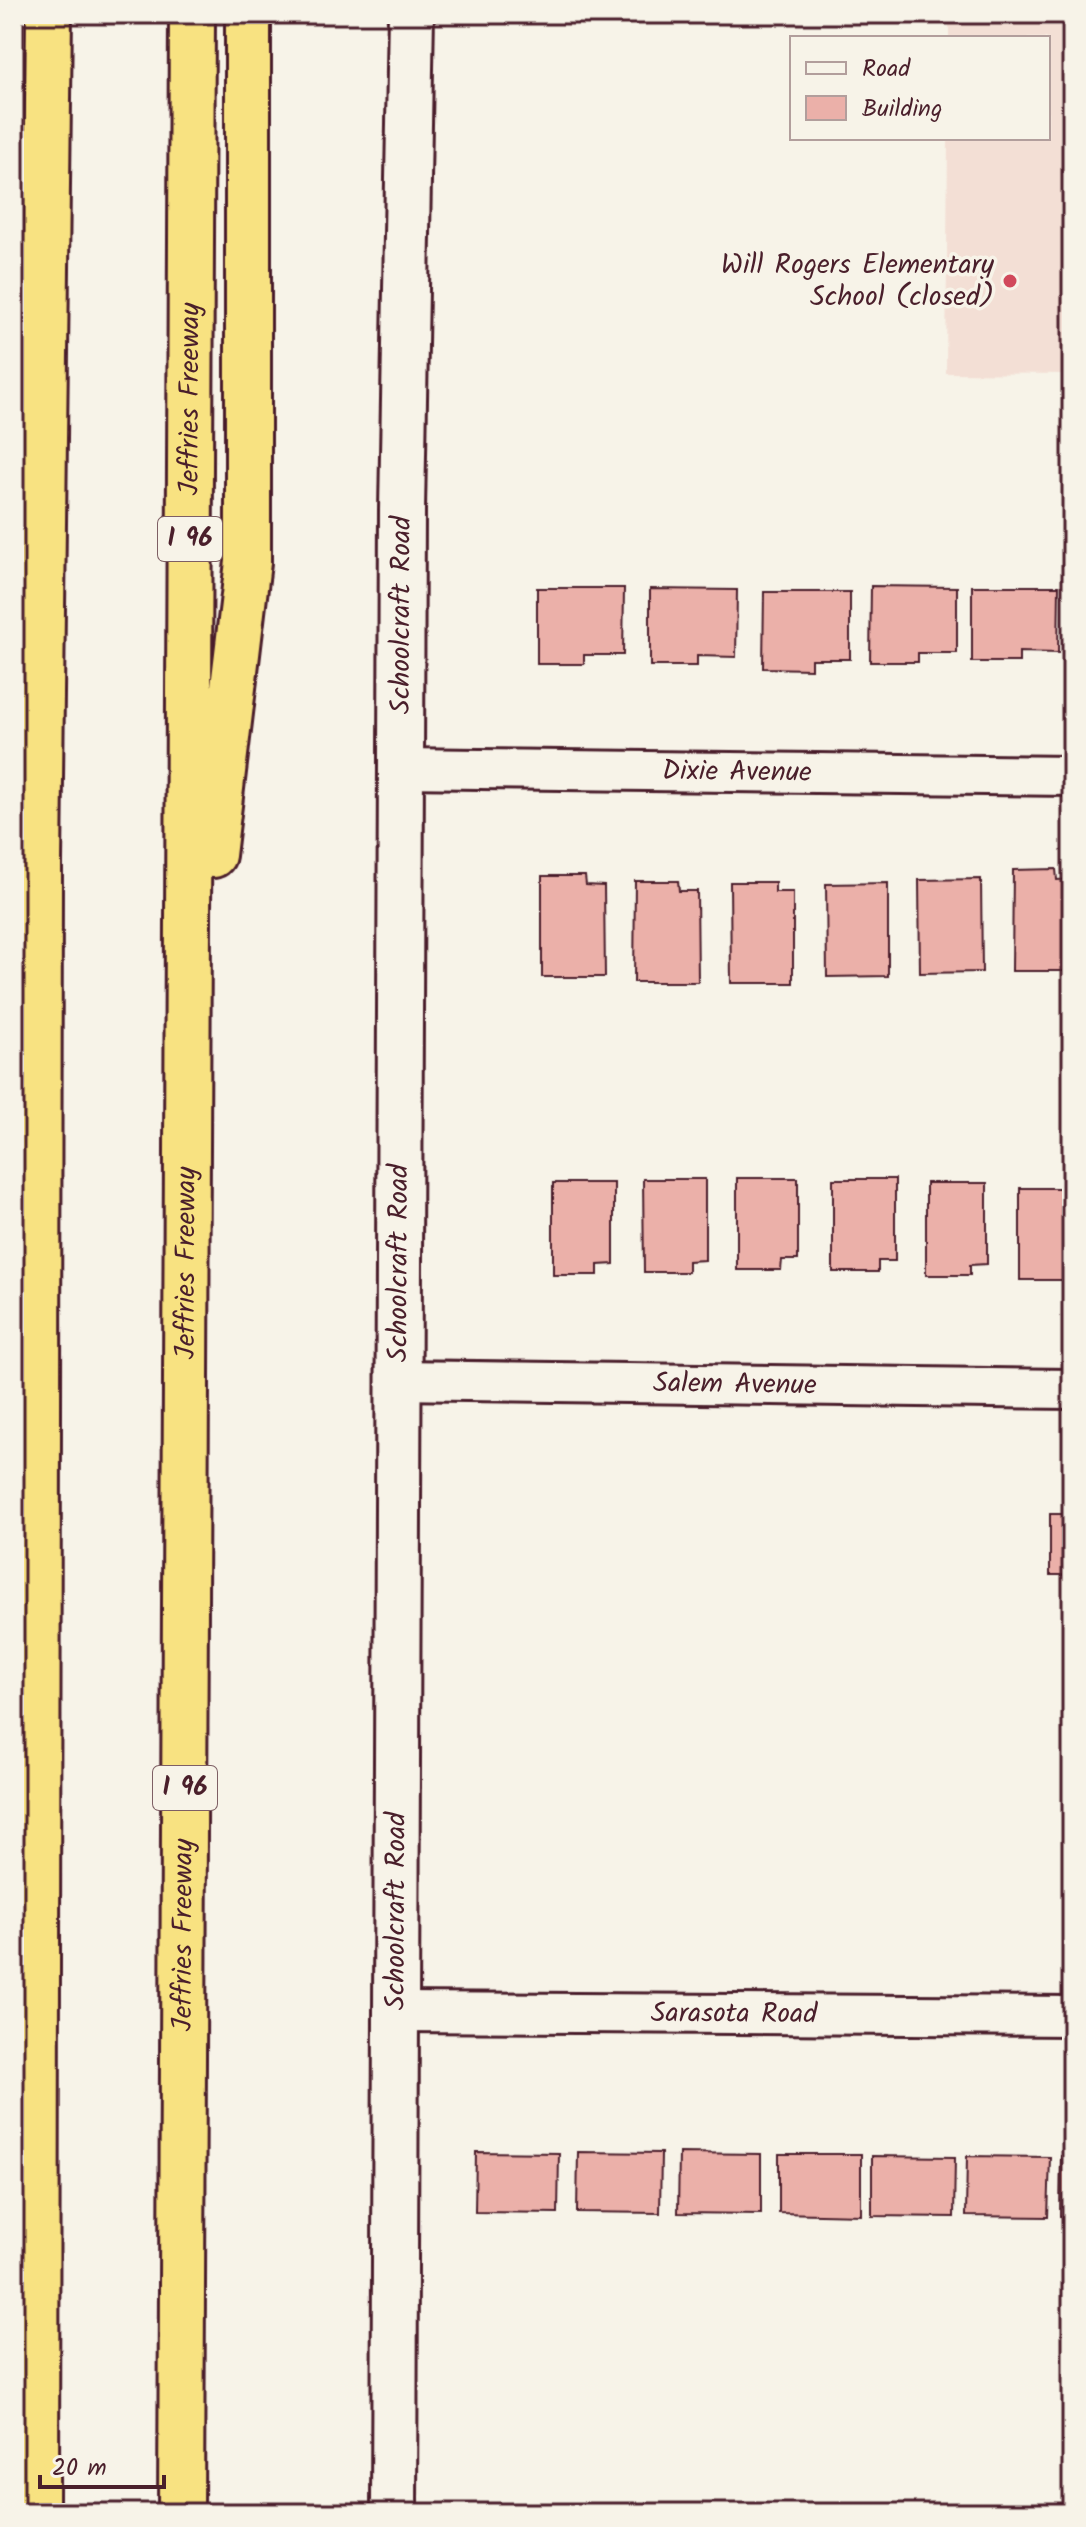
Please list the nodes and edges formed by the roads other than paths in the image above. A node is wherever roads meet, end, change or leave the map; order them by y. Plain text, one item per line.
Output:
1 (49, 14) edge
2 (192, 14) edge
3 (248, 14) edge
4 (411, 14) edge
5 (14, 569) edge
6 (401, 768) junction
7 (1072, 776) edge
8 (39, 863) junction
9 (188, 1064) junction
10 (397, 1380) junction
11 (1072, 1389) edge
12 (396, 2012) junction
13 (1072, 2016) edge
14 (36, 2513) edge
15 (181, 2513) edge
16 (394, 2513) edge

1 - 8 highway
2 - 9 highway, Jeffries Freeway / I 96
3 - 9 highway
4 - 6 main road, Schoolcraft Road
5 - 8 highway
6 - 7 street, Dixie Avenue
6 - 10 main road, Schoolcraft Road
8 - 14 highway
9 - 15 highway, Jeffries Freeway / I 96
10 - 11 street, Salem Avenue
10 - 12 main road, Schoolcraft Road
12 - 13 street, Sarasota Road
12 - 16 main road, Schoolcraft Road

